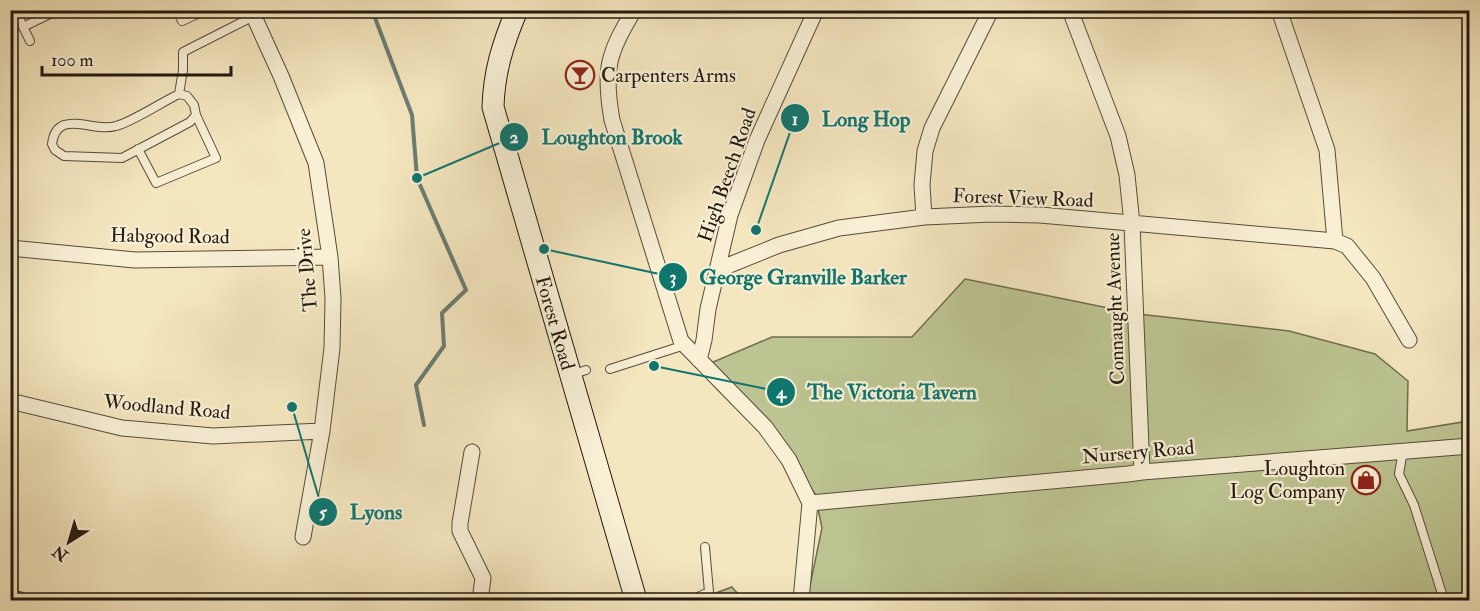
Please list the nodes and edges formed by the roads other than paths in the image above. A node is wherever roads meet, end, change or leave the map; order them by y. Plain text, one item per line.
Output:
1 (15, 10) edge
2 (177, 10) edge
3 (206, 10) edge
4 (517, 10) edge
5 (634, 10) edge
6 (816, 10) edge
7 (991, 10) edge
8 (1070, 10) edge
9 (1279, 10) edge
10 (54, 12) edge
11 (252, 13) edge
12 (23, 27) junction
13 (30, 41) dead end
14 (178, 94) junction
15 (196, 115) junction
16 (138, 149) junction
17 (924, 217) junction
18 (1132, 224) junction
19 (1335, 240) junction
20 (10, 248) edge
21 (330, 257) junction
22 (717, 270) junction
23 (1409, 340) dead end
24 (683, 343) junction
25 (699, 360) junction
26 (610, 369) dead end
27 (10, 401) edge
28 (322, 431) junction
29 (1470, 446) edge
30 (1403, 451) junction
31 (472, 452) dead end
32 (1142, 472) junction
33 (810, 503) junction
34 (303, 537) dead end
35 (705, 548) dead end
36 (10, 597) edge
37 (20, 600) edge
38 (480, 600) edge
39 (636, 600) edge
40 (691, 600) edge
41 (801, 600) edge
42 (1444, 600) edge

1 - 12 lane
2 - 3 lane
4 - 39 street, Forest Road
5 - 24 street
6 - 22 street, High Beech Road
7 - 17 street
8 - 18 street, Connaught Avenue
9 - 19 street
10 - 12 lane
11 - 14 lane
11 - 21 street, The Drive
12 - 13 lane
14 - 15 lane
14 - 16 lane
15 - 16 lane
15 - 16 lane
17 - 18 street, Forest View Road
17 - 22 street, Forest View Road
18 - 19 street, Forest View Road
18 - 32 street, Connaught Avenue
19 - 23 street
20 - 21 street, Habgood Road
21 - 28 street, The Drive
22 - 25 street, High Beech Road
24 - 25 street
24 - 26 lane
25 - 33 street
27 - 28 street, Woodland Road
28 - 34 street, The Drive
29 - 30 street, Nursery Road
30 - 32 street, Nursery Road
30 - 42 lane
31 - 38 street
32 - 33 street, Nursery Road
33 - 41 street
35 - 40 lane
36 - 37 street

